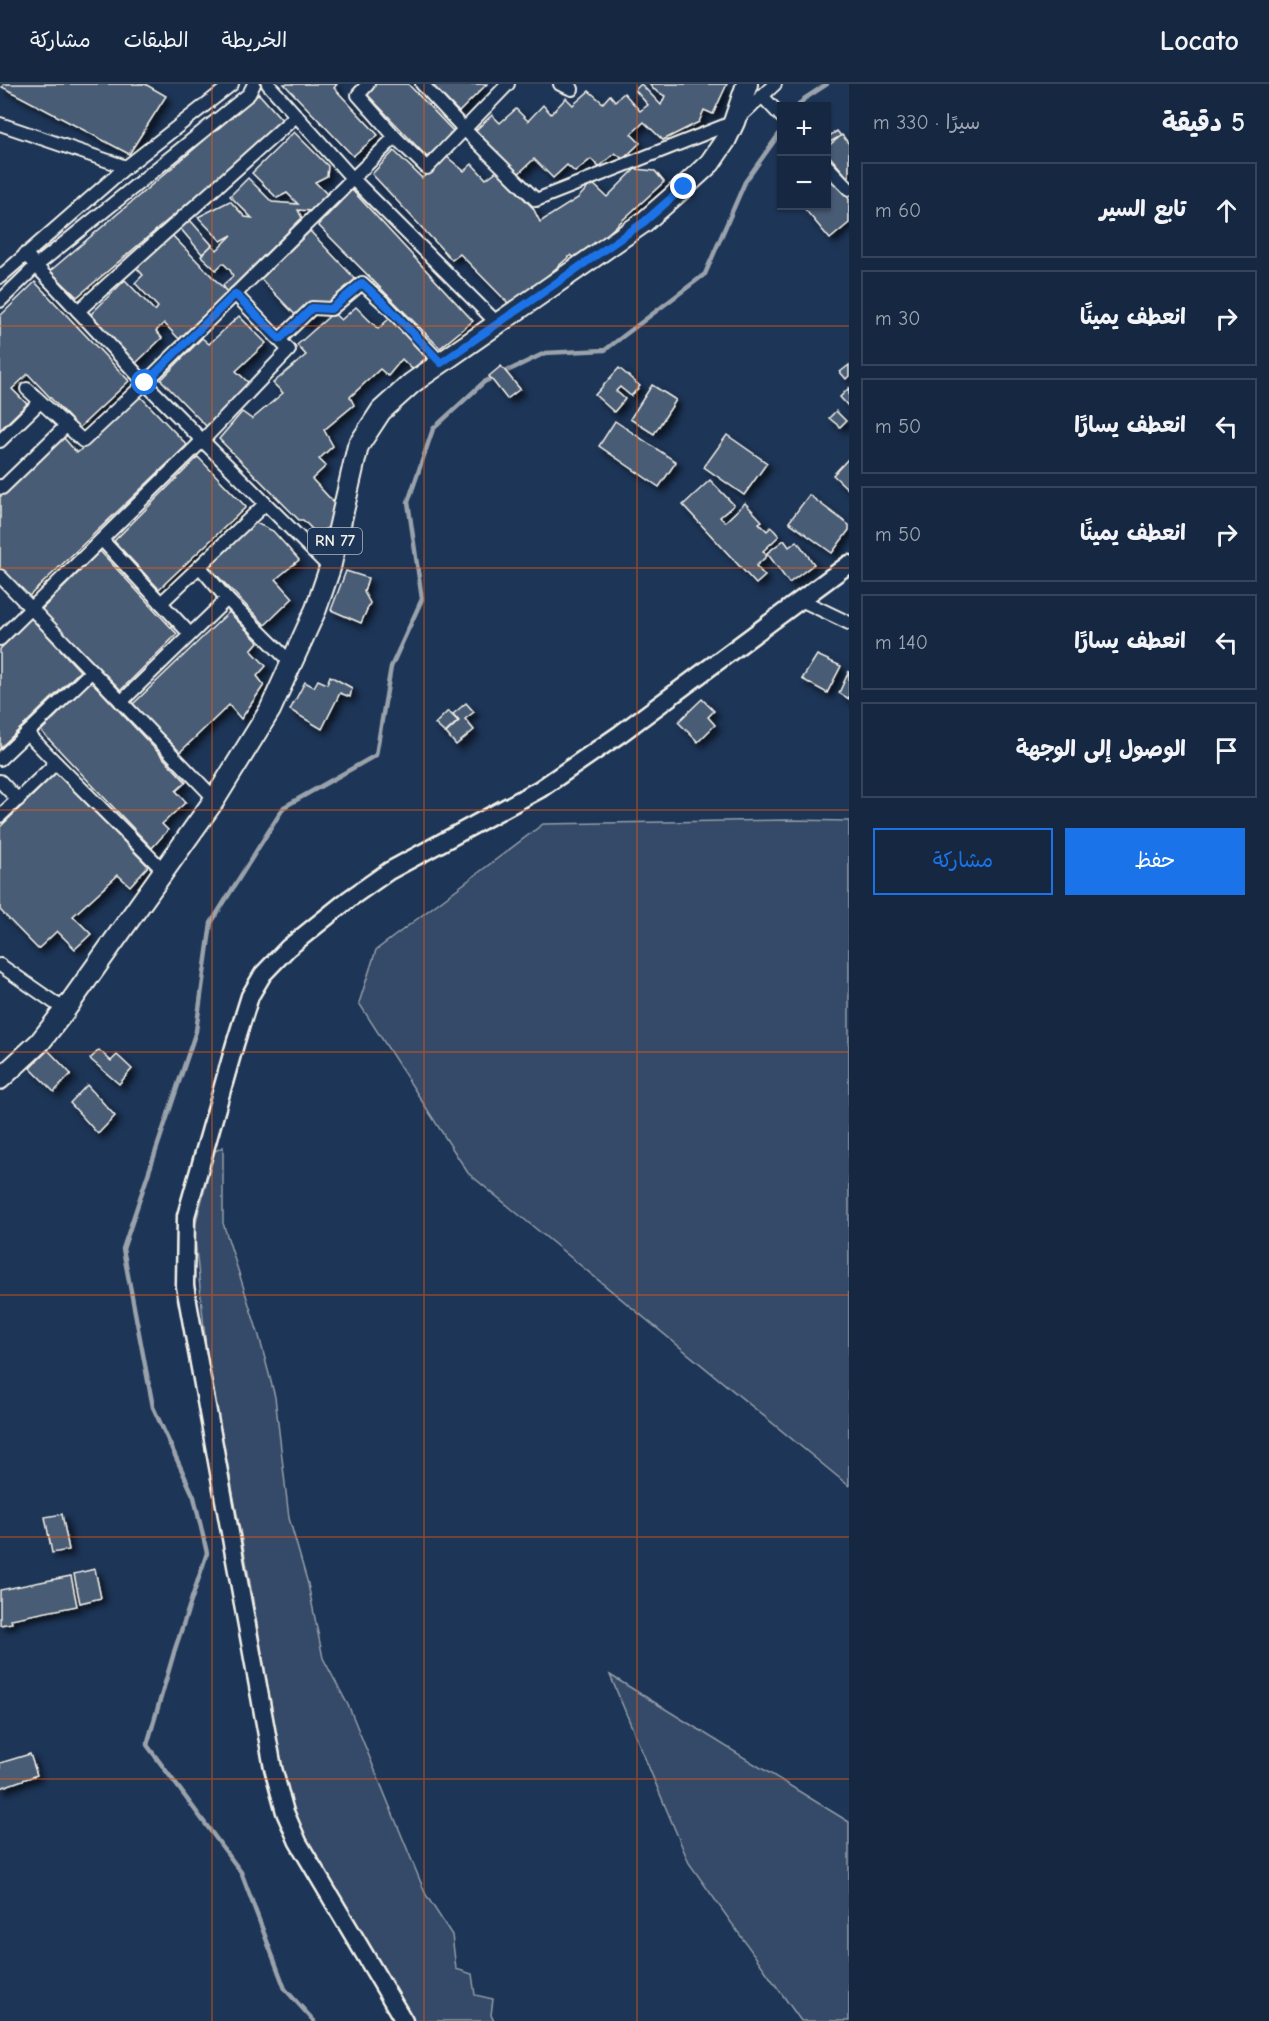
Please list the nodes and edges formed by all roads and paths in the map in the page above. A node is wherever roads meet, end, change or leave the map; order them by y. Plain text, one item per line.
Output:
1 (232, 84) edge
2 (254, 84) edge
3 (268, 84) edge
4 (368, 84) edge
5 (422, 84) edge
6 (508, 84) edge
7 (747, 84) edge
8 (776, 84) edge
9 (763, 97) junction
10 (777, 112) edge
11 (296, 116) junction
12 (734, 122) junction
13 (0, 124) edge
14 (464, 129) junction
15 (395, 137) junction
16 (126, 167) junction
17 (831, 170) edge
18 (352, 178) junction
19 (848, 186) edge
20 (24, 254) junction
21 (36, 266) junction
22 (0, 277) edge
23 (235, 294) junction
24 (0, 301) edge
25 (78, 311) junction
26 (497, 323) junction
27 (280, 339) junction
28 (441, 363) junction
29 (145, 383) junction
30 (27, 389) dead end
31 (40, 402) junction
32 (66, 426) junction
33 (0, 441) edge
34 (202, 441) junction
35 (0, 486) edge
36 (265, 504) junction
37 (102, 540) junction
38 (849, 564) edge
39 (200, 567) junction
40 (330, 568) junction
41 (0, 576) edge
42 (227, 598) junction
43 (801, 600) junction
44 (161, 603) junction
45 (31, 609) junction
46 (849, 623) edge
47 (190, 634) junction
48 (0, 639) edge
49 (291, 663) junction
50 (92, 672) junction
51 (121, 702) junction
52 (27, 733) junction
53 (0, 759) edge
54 (56, 764) junction
55 (0, 781) edge
56 (215, 799) junction
57 (18, 800) junction
58 (0, 816) edge
59 (165, 872) junction
60 (0, 965) edge
61 (65, 1010) junction
62 (0, 1079) edge
63 (404, 2021) edge

1 - 16 street
2 - 21 street
3 - 11 street
4 - 15 street
5 - 14 street
6 - 14 street
7 - 12 main road, RN 77
8 - 9 street
9 - 10 street
9 - 12 street
11 - 18 street
11 - 25 street
12 - 14 street
12 - 26 main road, RN 77
13 - 16 street
14 - 15 street
15 - 18 street
16 - 20 street
17 - 19 street
18 - 23 street
18 - 26 street
20 - 21 street
20 - 22 street
21 - 24 street
21 - 25 street
23 - 27 street
23 - 29 street
25 - 29 street
26 - 28 main road, RN 77
27 - 28 street
27 - 34 street
28 - 40 main road, RN 77
29 - 32 street
29 - 34 street
30 - 31 street
31 - 32 street
31 - 33 street
32 - 35 street
34 - 36 street
34 - 37 street
36 - 39 street
36 - 40 street
37 - 44 street
37 - 45 street
38 - 43 main road
39 - 42 street
39 - 44 street
40 - 49 main road, RN 77
41 - 45 street
42 - 47 street
42 - 49 street
43 - 46 street
43 - 63 main road
44 - 47 street
45 - 48 street
45 - 50 street
47 - 51 street
49 - 56 main road, RN 77
50 - 51 street
50 - 52 street
51 - 56 street
52 - 53 street
52 - 54 street
54 - 57 street
54 - 59 street
55 - 57 street
56 - 59 main road, RN 77
57 - 58 street
59 - 61 main road, RN 77
60 - 61 street
61 - 62 main road, RN 77

